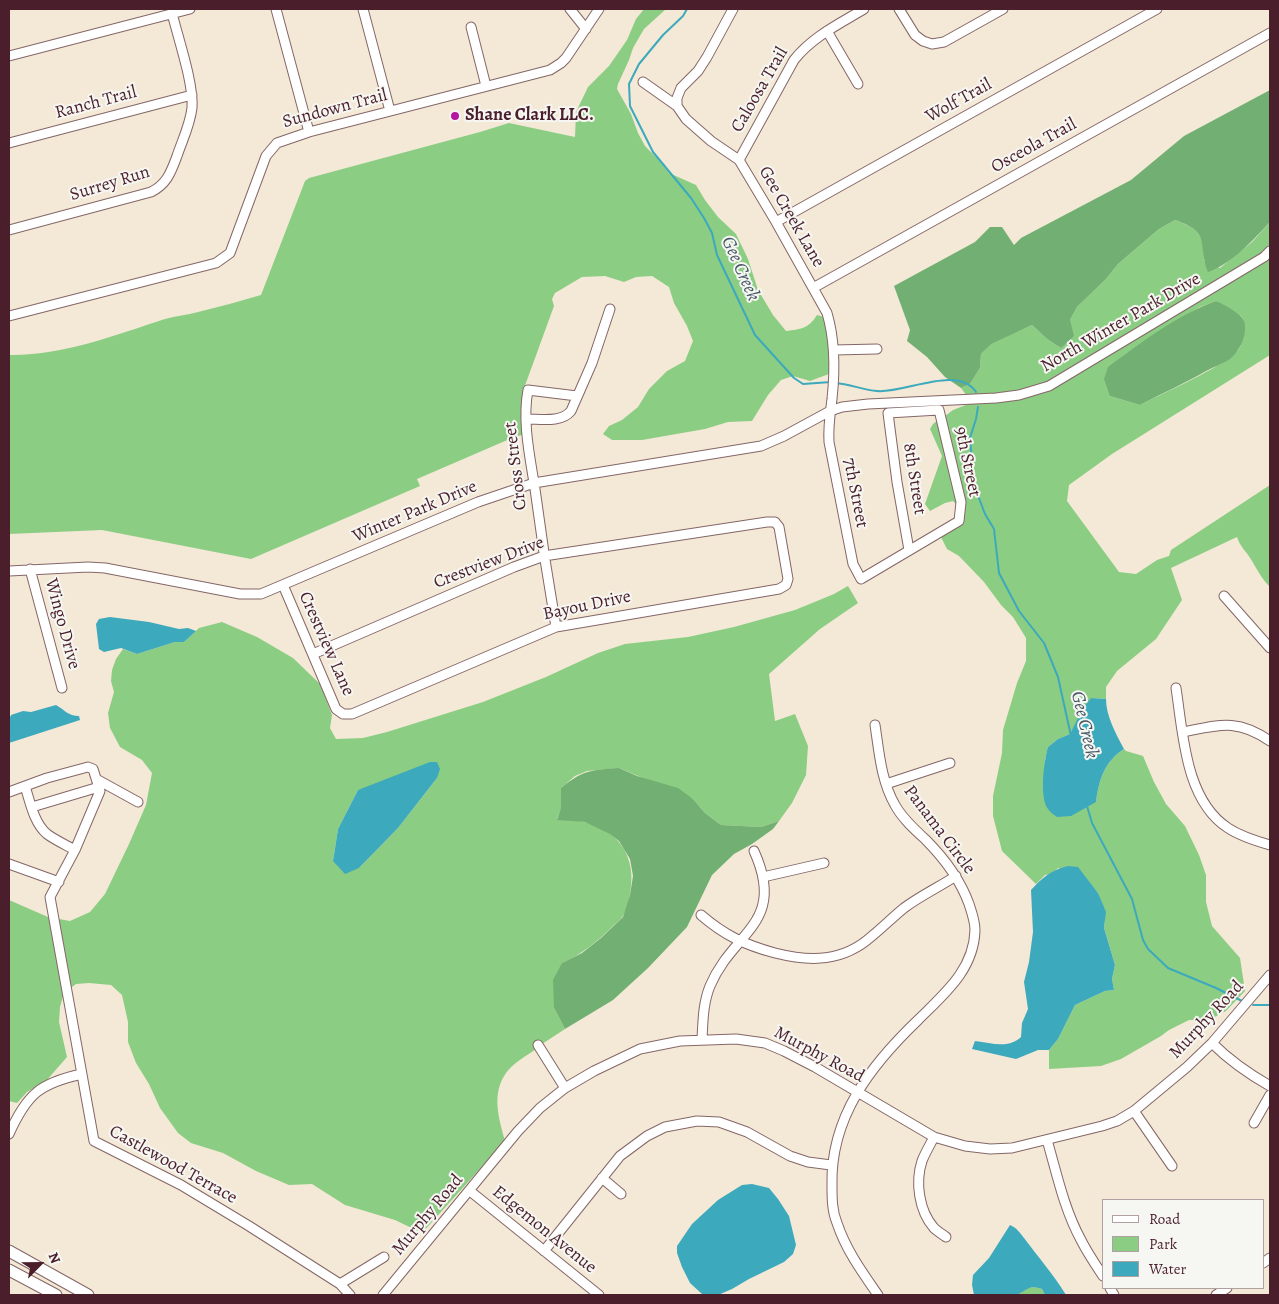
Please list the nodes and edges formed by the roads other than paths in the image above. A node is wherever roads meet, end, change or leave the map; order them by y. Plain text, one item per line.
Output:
1 (190, 9) edge
2 (276, 9) edge
3 (363, 9) edge
4 (570, 9) edge
5 (599, 9) edge
6 (733, 9) edge
7 (864, 9) edge
8 (899, 9) edge
9 (1004, 9) edge
10 (1157, 9) edge
11 (172, 14) junction
12 (471, 27) dead end
13 (586, 29) junction
14 (827, 31) junction
15 (1270, 33) edge
16 (9, 56) edge
17 (643, 82) dead end
18 (858, 84) dead end
19 (486, 86) junction
20 (192, 95) junction
21 (677, 106) junction
22 (390, 111) junction
23 (309, 132) junction
24 (9, 143) edge
25 (739, 160) junction
26 (776, 222) junction
27 (9, 230) edge
28 (1270, 251) edge
29 (813, 288) junction
30 (610, 309) dead end
31 (9, 316) edge
32 (877, 349) dead end
33 (834, 350) junction
34 (577, 396) junction
35 (939, 410) joint
36 (830, 411) junction
37 (527, 419) junction
38 (534, 483) junction
39 (775, 522) joint
40 (909, 550) junction
41 (544, 556) junction
42 (30, 570) junction
43 (9, 571) edge
44 (283, 585) junction
45 (1224, 596) dead end
46 (556, 626) junction
47 (1270, 648) edge
48 (313, 654) junction
49 (62, 688) dead end
50 (1176, 688) dead end
51 (343, 714) joint
52 (874, 725) dead end
53 (1183, 732) junction
54 (1270, 740) edge
55 (950, 763) dead end
56 (98, 784) junction
57 (886, 784) junction
58 (24, 786) junction
59 (9, 792) edge
60 (138, 802) dead end
61 (32, 807) junction
62 (1270, 846) edge
63 (76, 850) junction
64 (754, 851) dead end
65 (824, 863) dead end
66 (9, 864) edge
67 (956, 876) junction
68 (763, 877) junction
69 (59, 882) junction
70 (700, 915) dead end
71 (739, 942) junction
72 (1270, 975) edge
73 (702, 1039) junction
74 (1212, 1043) junction
75 (538, 1046) dead end
76 (82, 1074) junction
77 (1270, 1086) edge
78 (566, 1088) junction
79 (856, 1092) junction
80 (1270, 1095) edge
81 (1134, 1111) junction
82 (1254, 1123) dead end
83 (9, 1134) edge
84 (934, 1137) junction
85 (1047, 1140) junction
86 (831, 1165) junction
87 (1172, 1166) dead end
88 (602, 1178) junction
89 (470, 1191) junction
90 (621, 1194) dead end
91 (946, 1238) dead end
92 (9, 1251) edge
93 (544, 1251) junction
94 (384, 1257) dead end
95 (1099, 1262) edge
96 (9, 1270) edge
97 (340, 1284) junction
98 (56, 1295) edge
99 (88, 1295) edge
100 (350, 1295) edge
101 (383, 1295) edge
102 (598, 1295) edge
103 (878, 1295) edge

1 - 11 street
2 - 23 street
3 - 22 street
4 - 13 street
5 - 13 street, Sundown Trail
6 - 21 street
7 - 14 street, Caloosa Trail
8 - 9 street
10 - 26 street, Wolf Trail
11 - 16 street
11 - 20 street, Surrey Run
12 - 19 street
13 - 19 street, Sundown Trail
14 - 18 street
14 - 25 street, Caloosa Trail
15 - 29 street, Osceola Trail
17 - 21 street, Gee Creek Lane
19 - 22 street, Sundown Trail
20 - 24 street, Ranch Trail
20 - 27 street, Surrey Run
21 - 25 street, Gee Creek Lane
22 - 23 street, Sundown Trail
23 - 31 street, Sundown Trail
25 - 26 street, Gee Creek Lane
26 - 29 street, Gee Creek Lane
28 - 36 street, North Winter Park Drive
29 - 33 street, Gee Creek Lane
30 - 34 street
32 - 33 street
33 - 36 street, Gee Creek Lane
34 - 37 street
34 - 37 street, Cross Street
35 - 40 street, 9th Street
35 - 40 street, 8th Street
36 - 38 street, Winter Park Drive
36 - 40 street, 7th Street
37 - 38 street, Cross Street
38 - 41 street, Cross Street
38 - 44 street, Winter Park Drive
39 - 41 street, Crestview Drive
39 - 46 street, Bayou Drive
41 - 46 street, Cross Street
41 - 48 street, Crestview Drive
42 - 43 street, Winter Park Drive
42 - 44 street, Winter Park Drive
42 - 49 street, Wingo Drive
44 - 48 street, Crestview Lane
45 - 47 street
46 - 51 street, Bayou Drive
48 - 51 street, Crestview Lane
50 - 53 street
52 - 57 street, Panama Circle
53 - 54 street
53 - 62 street
55 - 57 street
56 - 58 street
56 - 60 street
56 - 61 street
56 - 63 street, Castlewood Terrace
57 - 67 street, Panama Circle
58 - 59 street
58 - 61 street
61 - 63 street
63 - 69 street, Castlewood Terrace
64 - 68 street
65 - 68 street
66 - 69 street
67 - 71 street
67 - 79 street, Panama Circle
68 - 71 street
69 - 76 street, Castlewood Terrace
70 - 71 street
71 - 73 street
72 - 74 street, Murphy Road
73 - 78 street, Murphy Road
73 - 79 street, Murphy Road
74 - 77 street
74 - 81 street, Murphy Road
75 - 78 street
76 - 83 street
76 - 97 street, Castlewood Terrace
78 - 89 street, Murphy Road
79 - 84 street, Murphy Road
79 - 86 street, Panama Circle
80 - 82 street
81 - 85 street, Murphy Road
81 - 87 street
84 - 85 street, Murphy Road
84 - 91 street
85 - 95 street
86 - 88 street
86 - 103 street, Panama Circle
88 - 90 street
88 - 93 street
89 - 93 street, Edgemon Avenue
89 - 101 street, Murphy Road
92 - 99 main road
93 - 102 street, Edgemon Avenue
94 - 97 street
96 - 98 main road
97 - 100 street

